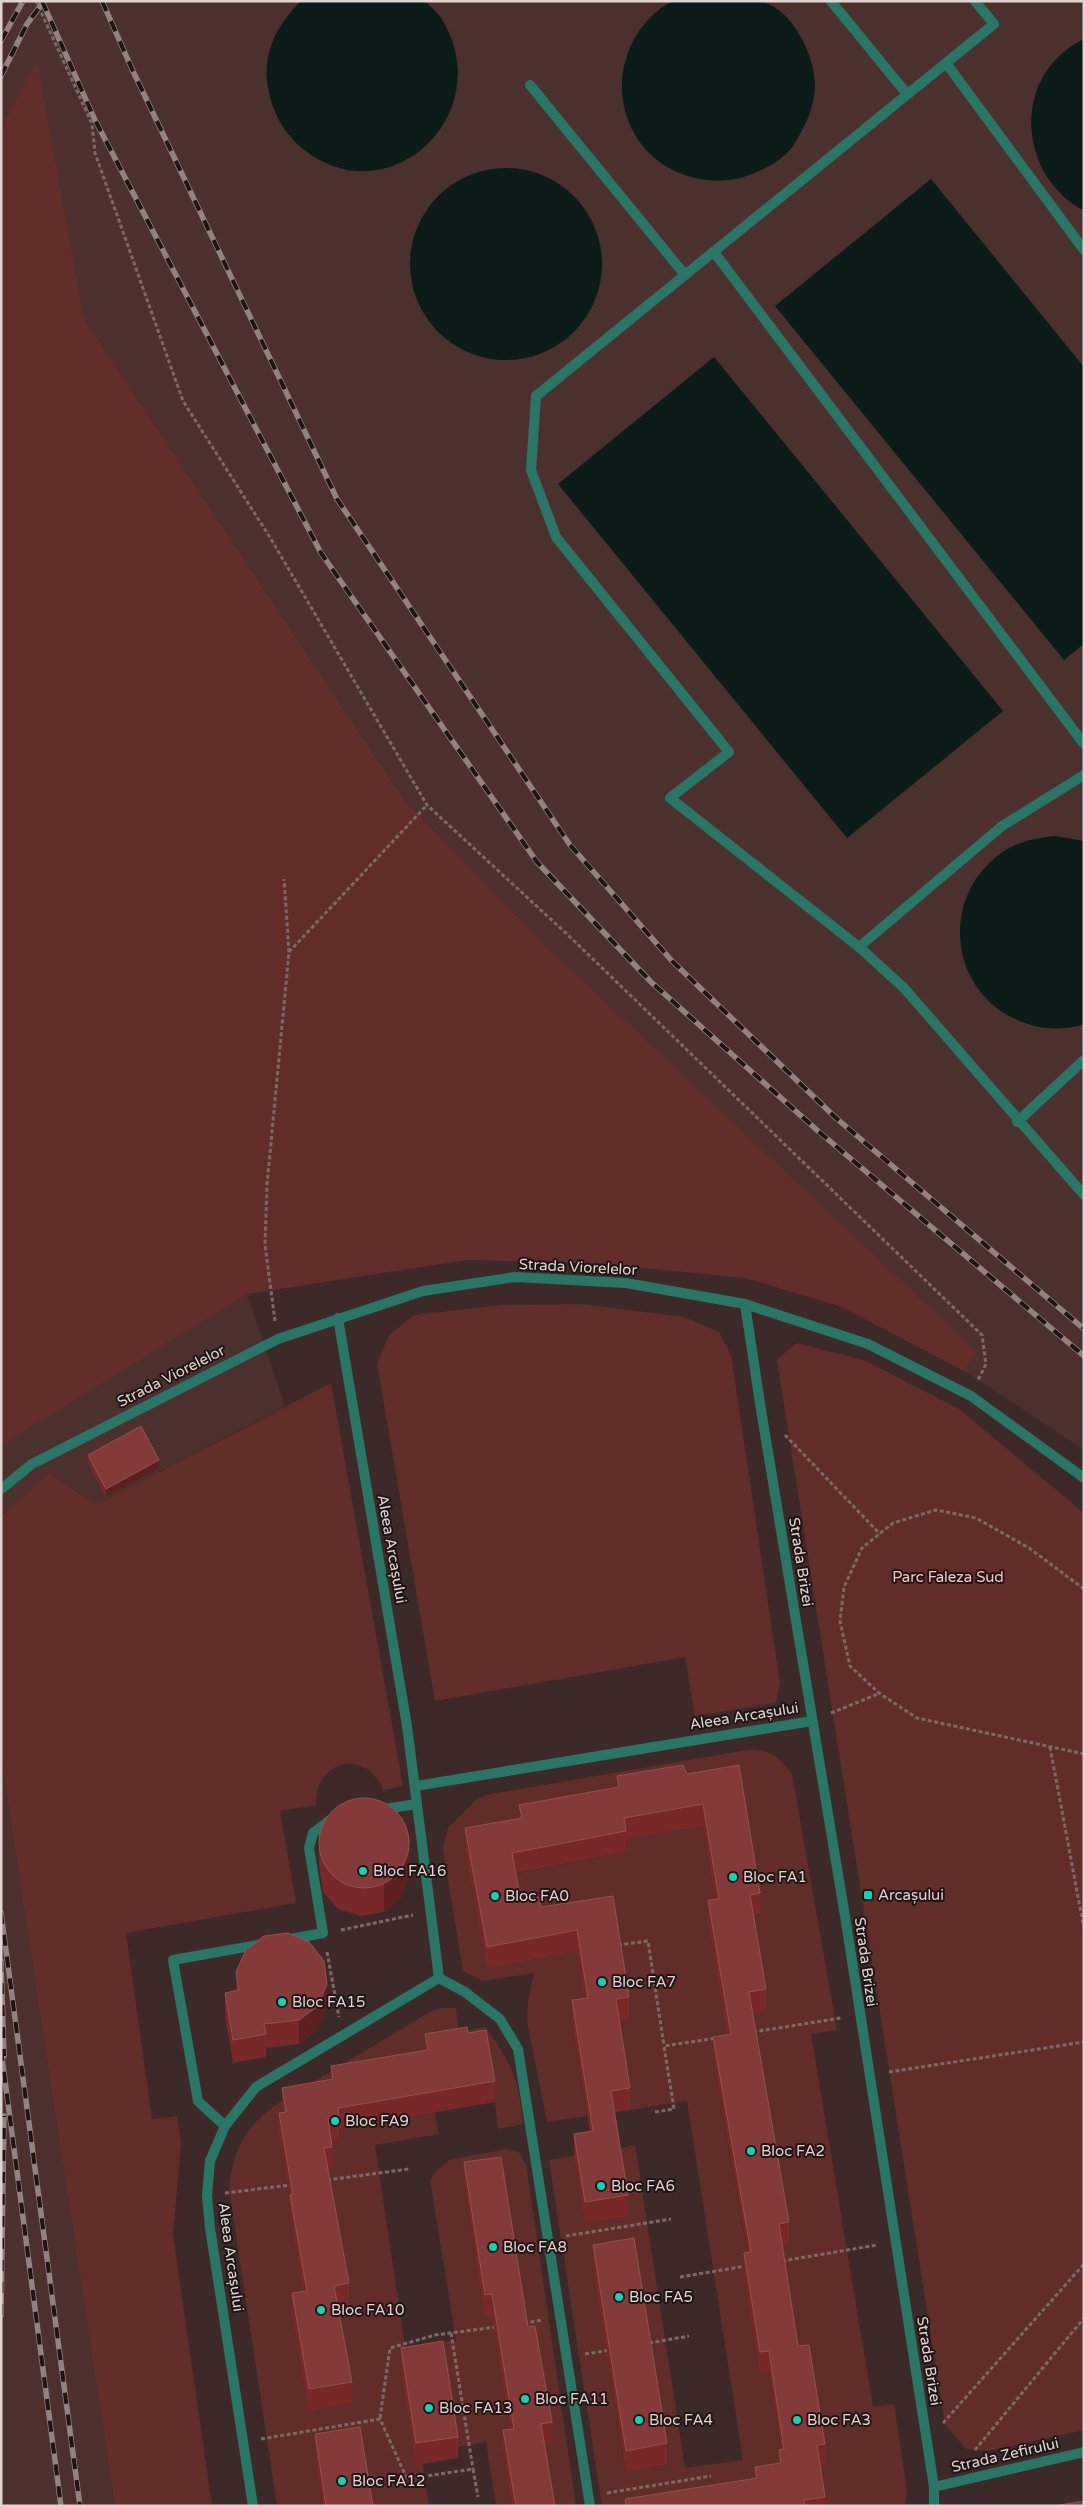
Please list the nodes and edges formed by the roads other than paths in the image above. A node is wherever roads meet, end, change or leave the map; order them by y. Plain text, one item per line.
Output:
1 (830, 1) edge
2 (975, 1) edge
3 (946, 63) junction
4 (530, 85) dead end
5 (907, 94) junction
6 (1084, 250) edge
7 (714, 252) junction
8 (685, 275) junction
9 (1084, 744) edge
10 (1084, 775) edge
11 (859, 947) junction
12 (1084, 1060) edge
13 (1018, 1122) junction
14 (1084, 1195) edge
15 (745, 1304) junction
16 (338, 1318) junction
17 (1084, 1478) edge
18 (1, 1489) edge
19 (812, 1720) junction
20 (416, 1786) junction
21 (417, 1804) junction
22 (369, 1811) edge
23 (340, 1816) edge
24 (439, 1978) junction
25 (225, 2126) junction
26 (1084, 2452) edge
27 (934, 2487) junction
28 (590, 2501) edge
29 (252, 2506) edge
30 (934, 2506) edge

1 - 5 street
2 - 3 street
3 - 5 street
3 - 6 street
4 - 8 street
5 - 7 street
7 - 8 street
7 - 9 street
8 - 11 street
10 - 11 street
11 - 13 street
12 - 13 street
13 - 14 street
15 - 16 street, Strada Viorelelor
15 - 17 street, Strada Viorelelor
15 - 19 street, Strada Brizei
16 - 18 street, Strada Viorelelor
16 - 20 street, Aleea Arcașului
19 - 20 street, Aleea Arcașului
19 - 27 street, Strada Brizei
20 - 21 street, Aleea Arcașului
21 - 22 street
21 - 24 street, Aleea Arcașului
23 - 25 street
24 - 25 street, Aleea Arcașului
24 - 28 street
25 - 29 street, Aleea Arcașului
26 - 27 street, Strada Zefirului
27 - 30 street, Strada Brizei

